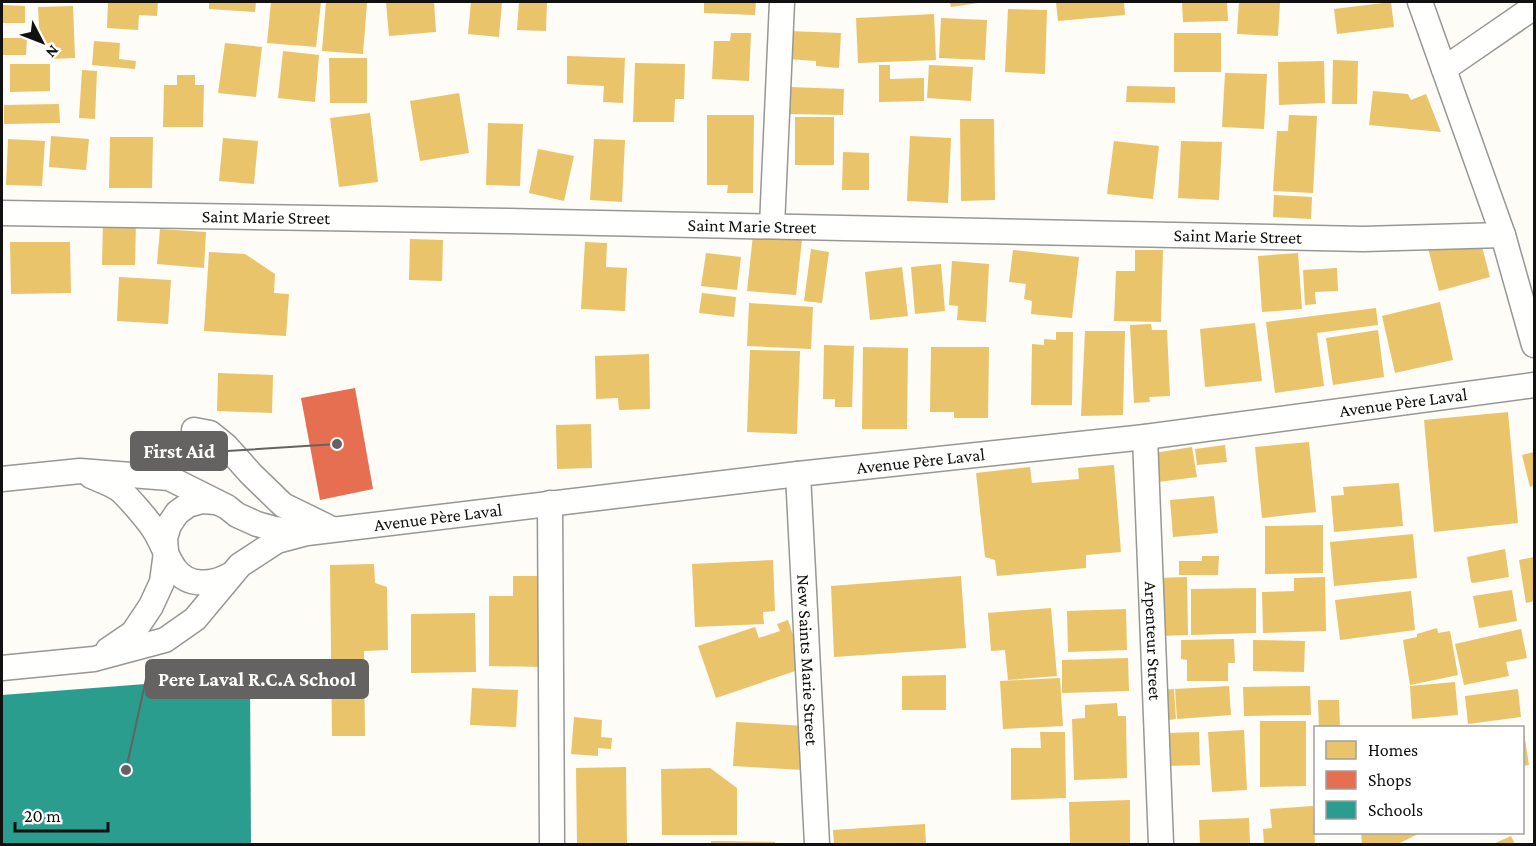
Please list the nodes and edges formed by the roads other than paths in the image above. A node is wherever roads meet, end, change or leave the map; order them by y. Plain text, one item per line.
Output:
1 (782, 2) edge
2 (1420, 2) edge
3 (1534, 7) edge
4 (1444, 69) junction
5 (2, 213) edge
6 (772, 226) junction
7 (1503, 235) junction
8 (1534, 345) edge
9 (1534, 385) edge
10 (194, 430) dead end
11 (1145, 437) junction
12 (80, 471) junction
13 (798, 474) junction
14 (2, 479) edge
15 (216, 502) junction
16 (550, 502) junction
17 (237, 515) junction
18 (332, 529) junction
19 (307, 532) junction
20 (166, 552) junction
21 (235, 570) junction
22 (94, 659) junction
23 (2, 668) edge
24 (552, 844) edge
25 (817, 844) edge
26 (1161, 844) edge

1 - 6 street
2 - 4 street
3 - 4 street
4 - 7 street
5 - 6 street, Saint Marie Street
6 - 7 street, Saint Marie Street
7 - 8 street
9 - 11 street, Avenue Père Laval
10 - 18 street
11 - 13 street, Avenue Père Laval
11 - 26 street, Arpenteur Street
12 - 14 street
12 - 15 street
12 - 20 street
13 - 16 street, Avenue Père Laval
13 - 25 street, New Saints Marie Street
15 - 17 street
15 - 20 street
16 - 18 street, Avenue Père Laval
16 - 24 street
17 - 19 street
17 - 21 street
18 - 19 street, Avenue Père Laval
19 - 21 street
20 - 21 street
20 - 22 street
21 - 22 street
22 - 23 street

